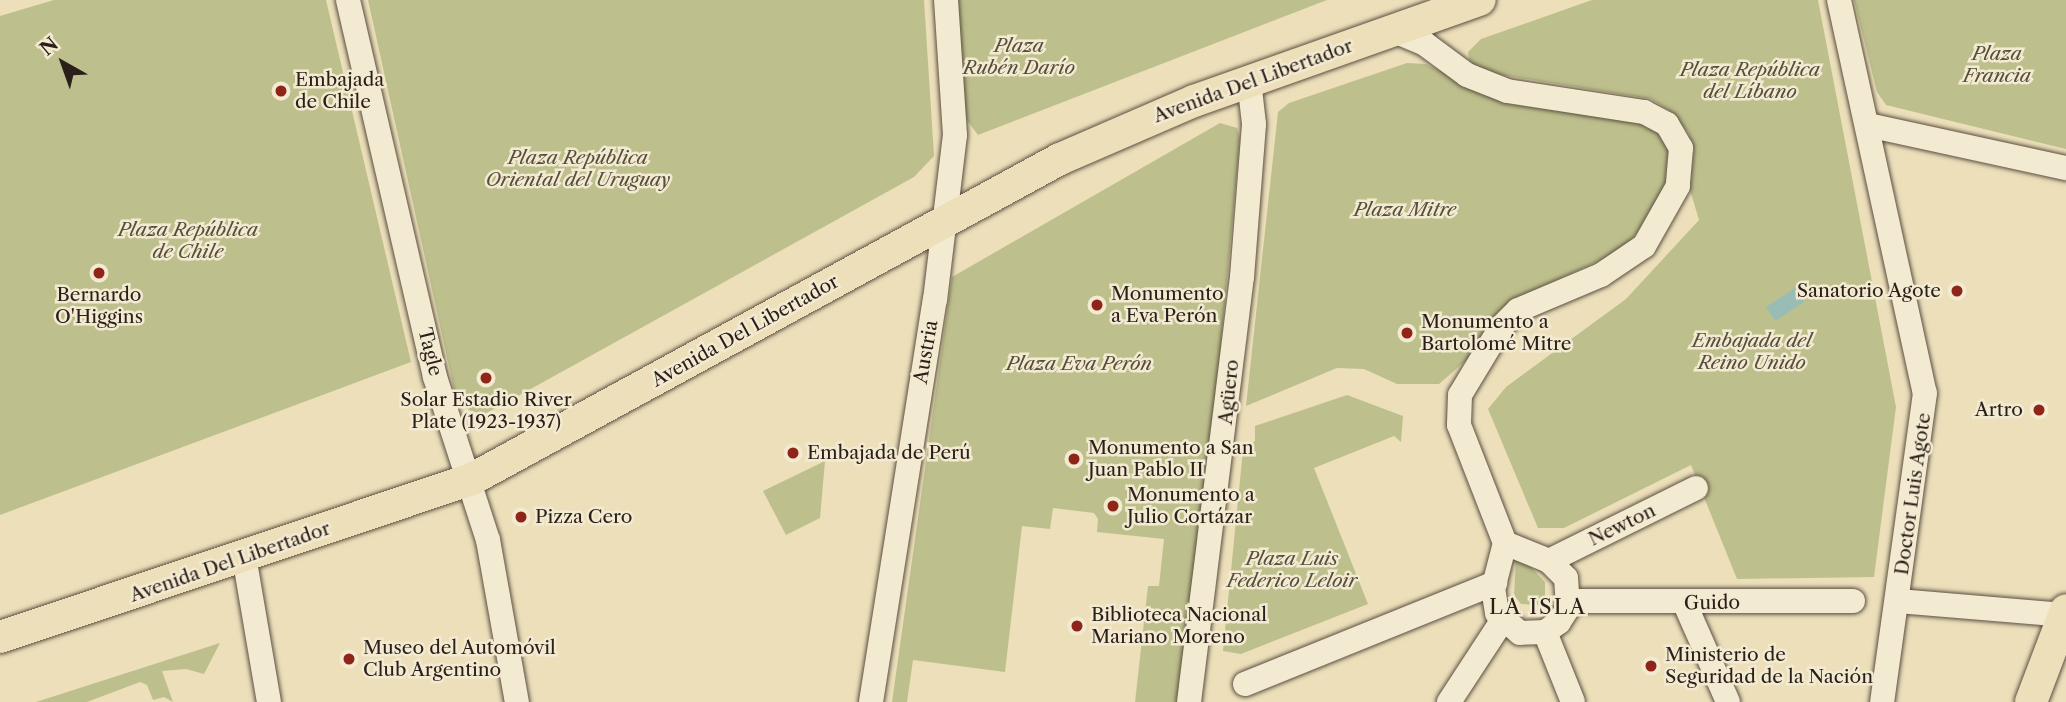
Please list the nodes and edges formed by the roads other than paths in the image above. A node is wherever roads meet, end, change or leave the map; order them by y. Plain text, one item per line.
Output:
1 (348, 0) edge
2 (946, 0) edge
3 (1480, 0) edge
4 (1839, 0) edge
5 (1392, 30) junction
6 (1249, 80) junction
7 (1868, 125) junction
8 (2066, 168) edge
9 (946, 219) junction
10 (472, 479) junction
11 (1696, 488) dead end
12 (1505, 543) junction
13 (244, 556) junction
14 (1549, 561) junction
15 (1494, 583) junction
16 (1570, 601) junction
17 (1853, 601) dead end
18 (1898, 601) junction
19 (1685, 604) junction
20 (2065, 614) edge
21 (1502, 621) junction
22 (1545, 632) junction
23 (0, 637) edge
24 (1245, 684) dead end
25 (269, 702) edge
26 (517, 702) edge
27 (871, 702) edge
28 (1189, 702) edge
29 (1449, 702) edge
30 (1573, 702) edge
31 (1728, 702) edge
32 (1882, 702) edge
33 (2031, 702) edge

1 - 10 street, Tagle
2 - 9 street, Austria
3 - 5 main road, Avenida Del Libertador
4 - 7 street, Doctor Luis Agote
5 - 6 main road, Avenida Del Libertador
5 - 12 street
6 - 9 main road, Avenida Del Libertador
6 - 28 street, Agüero
7 - 8 street
7 - 18 street, Doctor Luis Agote
9 - 10 main road, Avenida Del Libertador
9 - 27 street, Austria
10 - 13 main road, Avenida Del Libertador
10 - 26 street, Tagle
11 - 14 street, Newton
12 - 14 street
12 - 15 street
13 - 23 main road, Avenida Del Libertador
13 - 25 street
14 - 16 street
15 - 21 street
15 - 24 street
16 - 19 street, Guido
16 - 22 street
17 - 19 street, Guido
18 - 20 street
18 - 32 street, Doctor Luis Agote
19 - 31 street
20 - 33 main road
21 - 22 street
21 - 29 street
22 - 30 street

